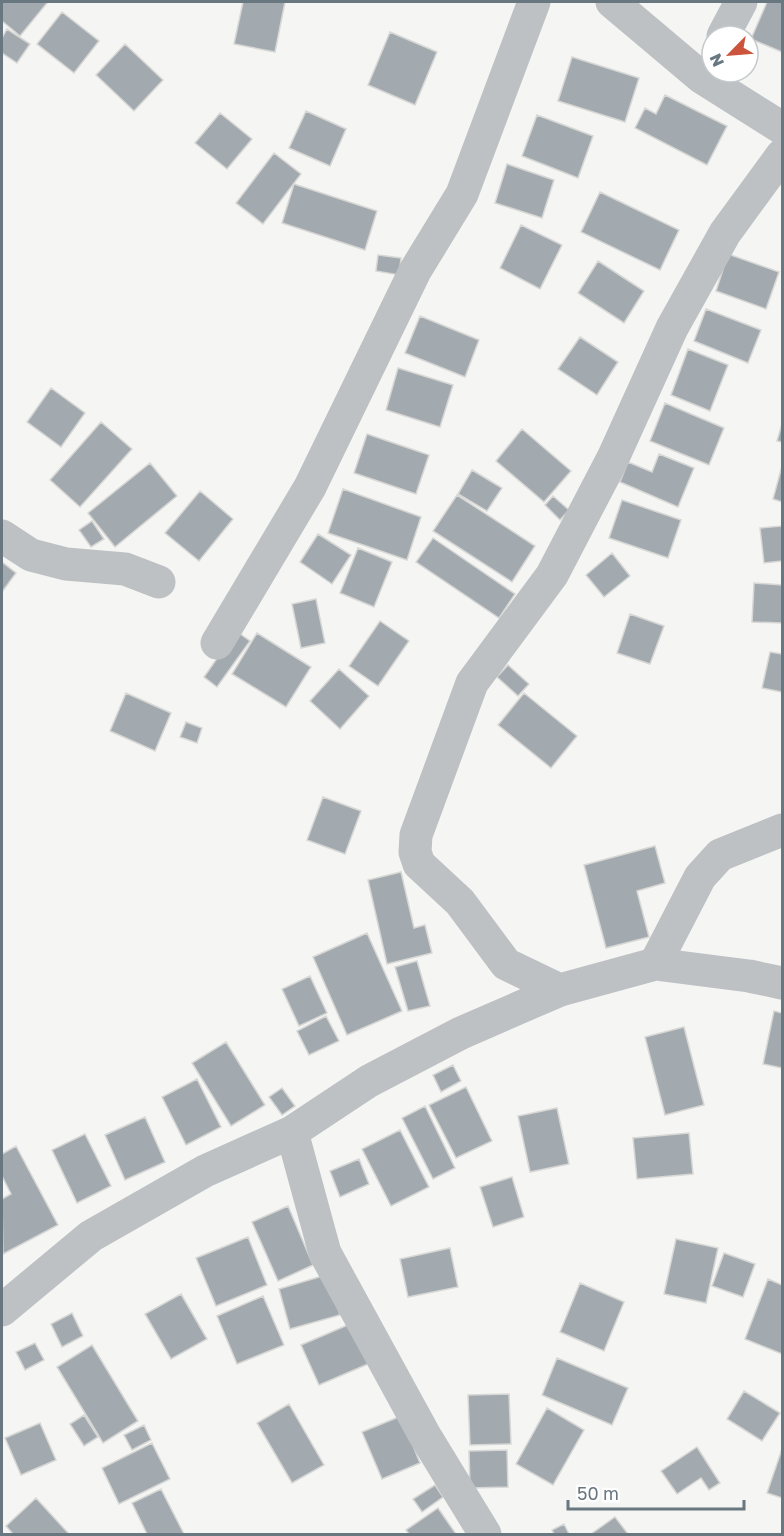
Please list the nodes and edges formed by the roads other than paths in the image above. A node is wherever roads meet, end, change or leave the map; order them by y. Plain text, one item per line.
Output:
1 (534, 2) edge
2 (612, 2) edge
3 (741, 2) edge
4 (729, 24) edge
5 (700, 62) edge
6 (728, 84) edge
7 (783, 128) edge
8 (783, 155) edge
9 (2, 536) edge
10 (159, 582) dead end
11 (218, 643) dead end
12 (783, 830) edge
13 (655, 964) junction
14 (783, 983) edge
15 (560, 990) junction
16 (292, 1132) junction
17 (2, 1310) edge
18 (485, 1534) edge

1 - 11 street
2 - 5 street
3 - 4 street
6 - 7 street
8 - 15 street
9 - 10 street
12 - 13 street
13 - 14 street
13 - 15 street
15 - 16 street
16 - 17 street
16 - 18 street

